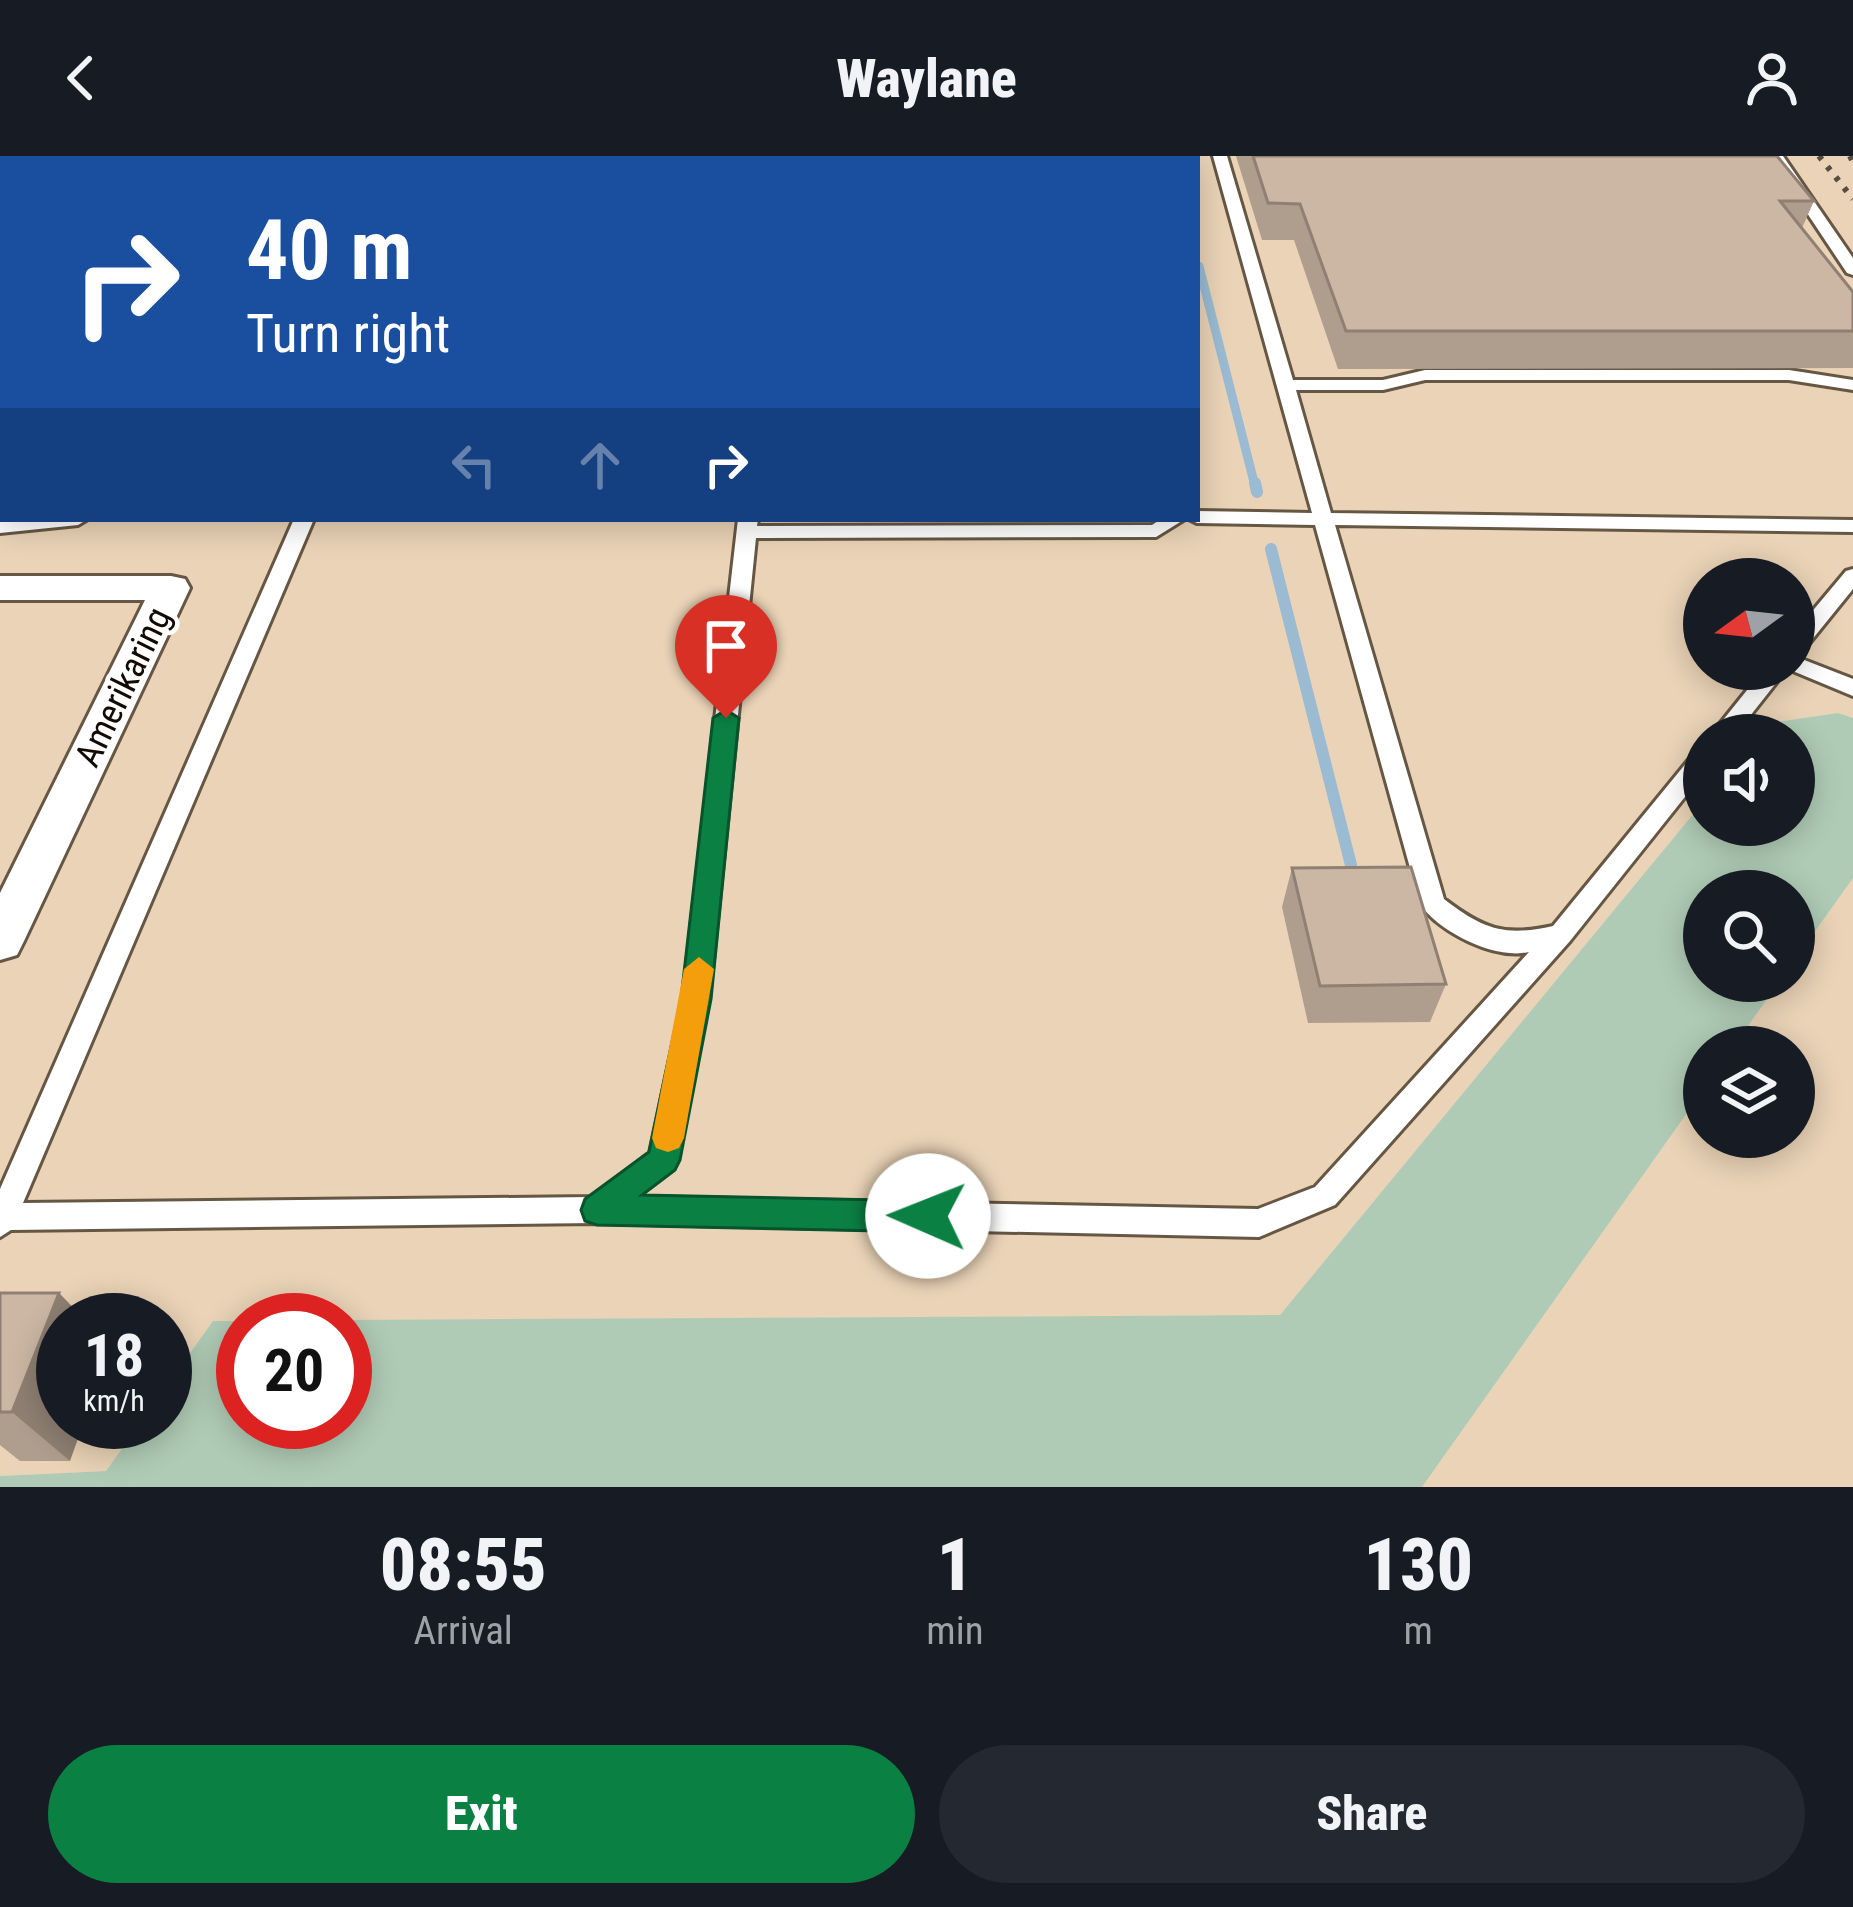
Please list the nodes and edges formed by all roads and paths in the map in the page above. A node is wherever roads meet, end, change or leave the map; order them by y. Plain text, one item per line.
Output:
1 (1220, 156) edge
2 (1776, 156) edge
3 (1853, 270) edge
4 (1286, 385) junction
5 (1853, 385) edge
6 (1200, 517) edge
7 (64, 522) edge
8 (303, 522) edge
9 (1170, 522) edge
10 (1325, 523) junction
11 (747, 525) edge
12 (1853, 526) edge
13 (0, 527) edge
14 (1853, 576) edge
15 (0, 588) edge
16 (1815, 622) edge
17 (1815, 672) edge
18 (1853, 688) edge
19 (1759, 690) edge
20 (1739, 714) edge
21 (1683, 784) edge
22 (1561, 934) junction
23 (0, 940) edge
24 (597, 1210) junction
25 (2, 1220) edge

1 - 4 lane
2 - 3 lane
4 - 5 lane
4 - 10 lane
6 - 10 lane
7 - 13 lane
8 - 25 lane
9 - 11 lane
10 - 12 lane
10 - 22 lane
11 - 24 lane
14 - 16 lane
15 - 23 street, Amerikaring
17 - 18 lane
19 - 20 lane
21 - 22 lane
22 - 24 lane
24 - 25 lane

